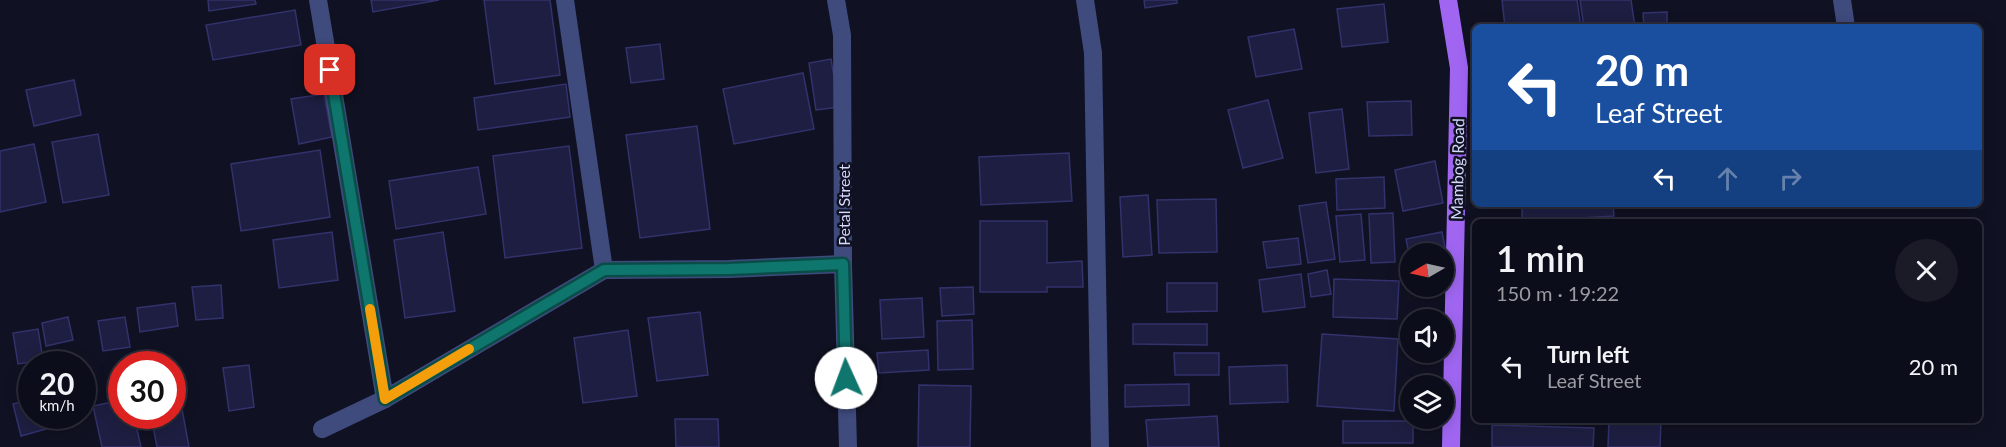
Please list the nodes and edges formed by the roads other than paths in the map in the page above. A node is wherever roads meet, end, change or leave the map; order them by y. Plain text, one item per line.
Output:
1 (318, 0) edge
2 (565, 0) edge
3 (836, 0) edge
4 (1085, 0) edge
5 (1448, 0) edge
6 (1842, 0) edge
7 (1846, 24) edge
8 (843, 264) junction
9 (604, 270) junction
10 (385, 399) junction
11 (321, 429) dead end
12 (848, 447) edge
13 (1100, 447) edge
14 (1451, 447) edge

1 - 10 street
2 - 9 street
3 - 8 street, Petal Street
4 - 13 street
5 - 14 main road, Mambog Road
6 - 7 street
8 - 9 street
8 - 12 street, Petal Street
9 - 10 street
10 - 11 street

